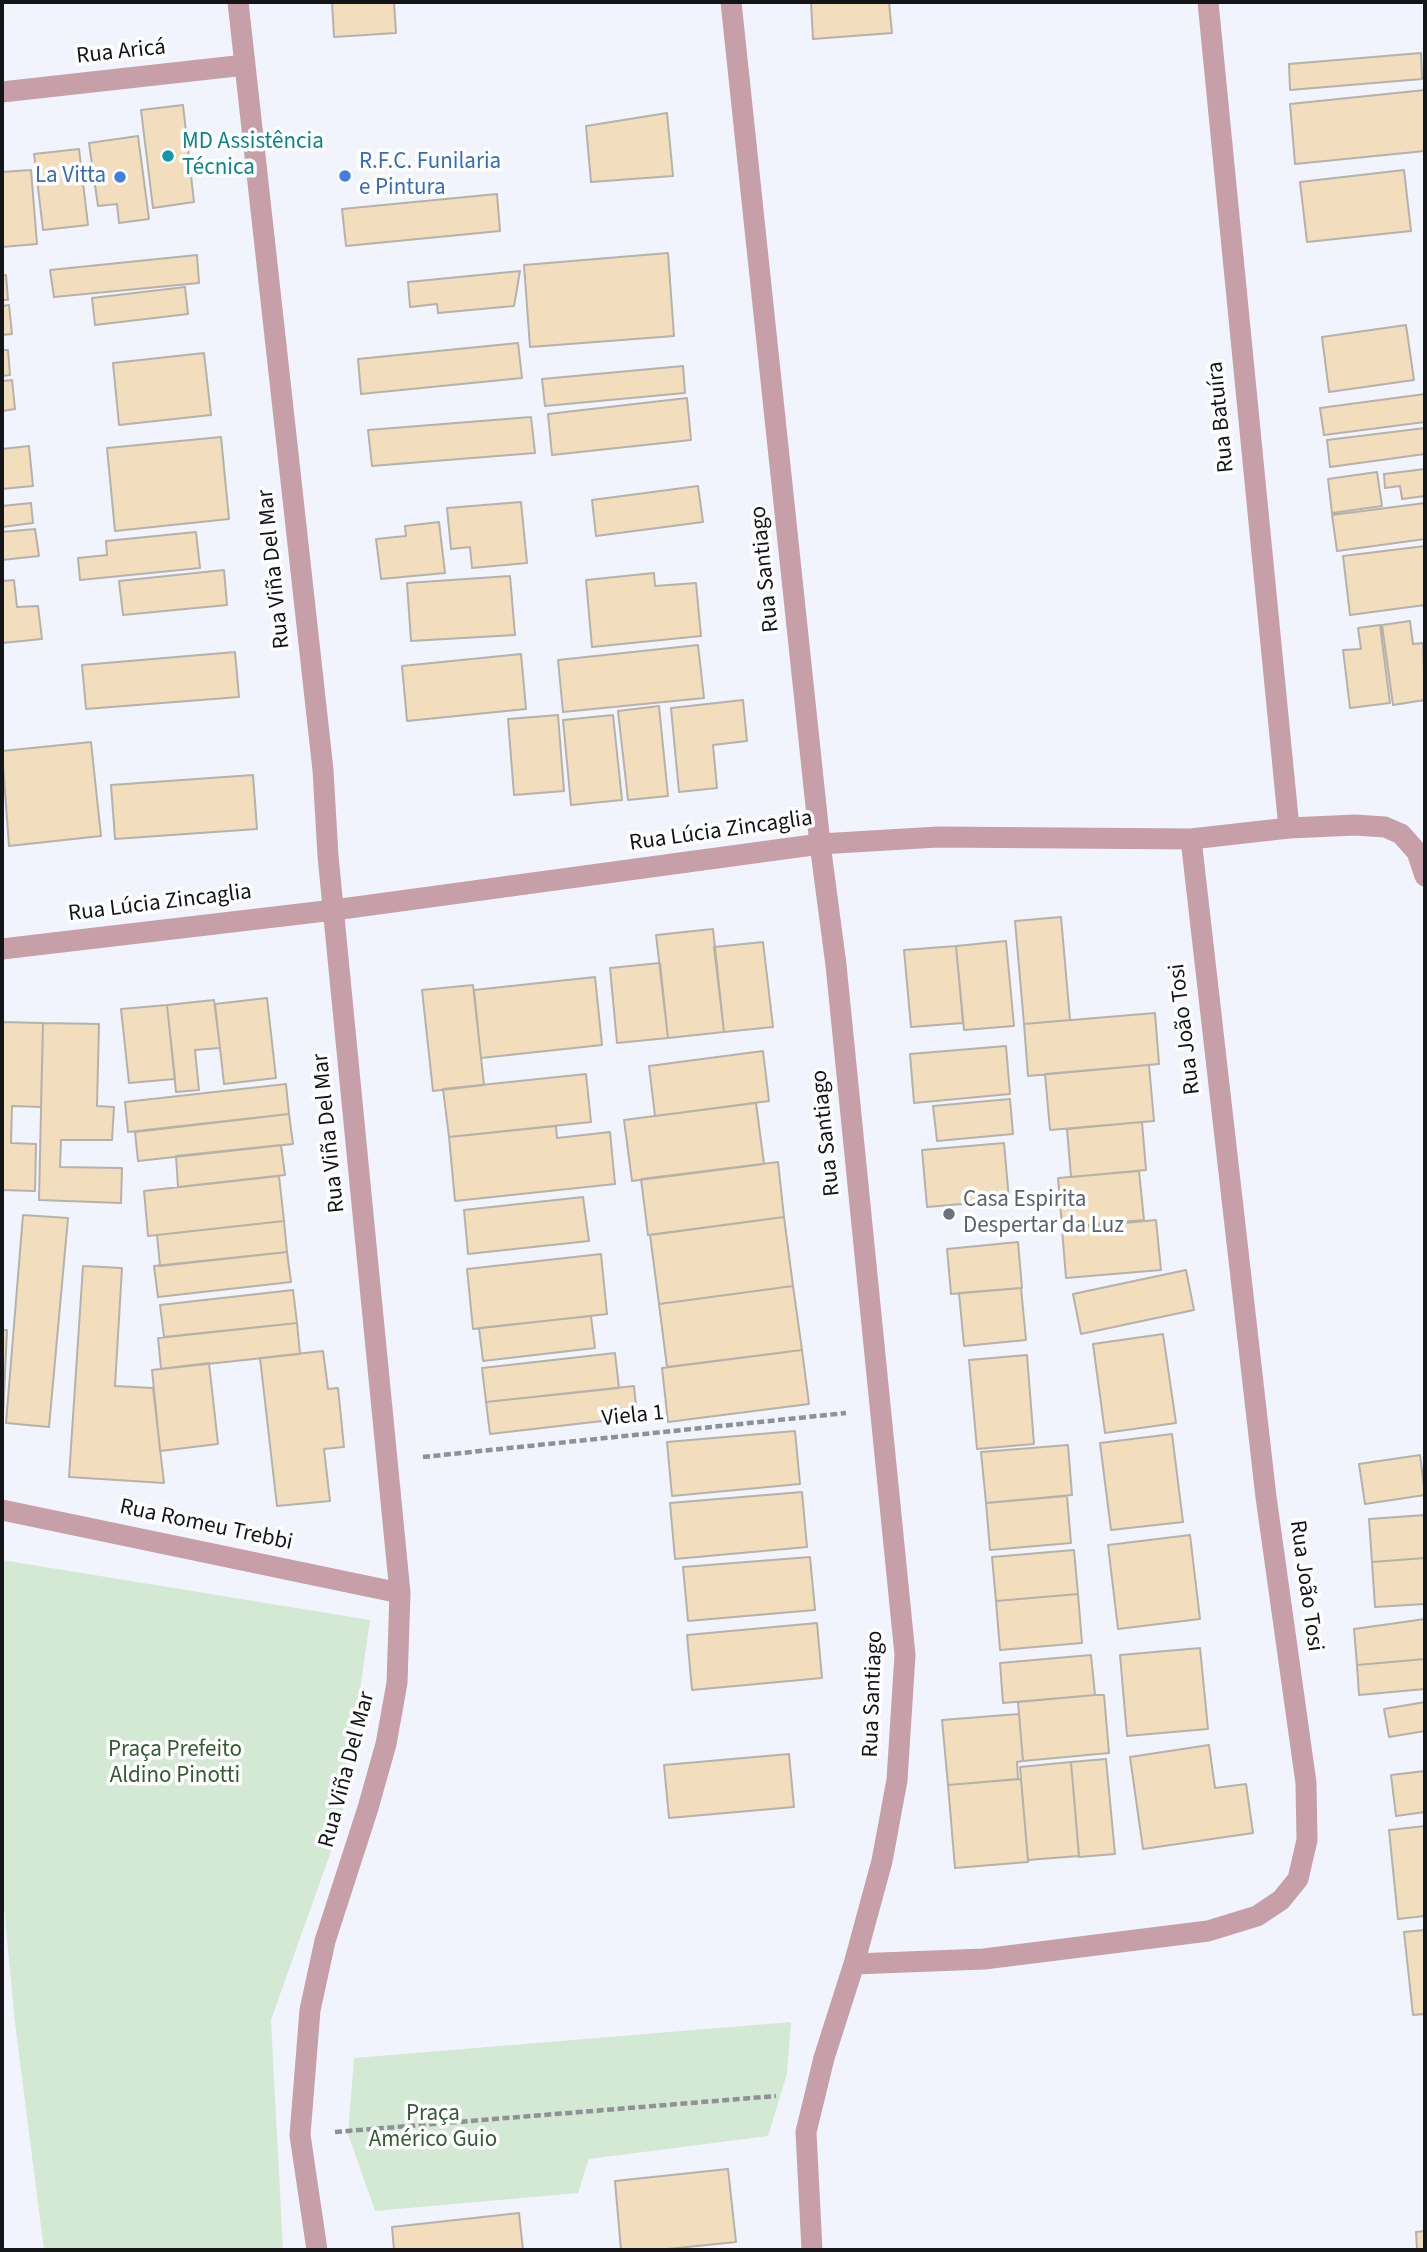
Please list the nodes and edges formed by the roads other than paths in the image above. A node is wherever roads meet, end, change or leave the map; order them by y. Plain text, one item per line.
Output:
1 (238, 2) edge
2 (731, 2) edge
3 (1208, 2) edge
4 (245, 65) junction
5 (2, 92) edge
6 (1289, 828) junction
7 (1191, 839) junction
8 (820, 844) junction
9 (1425, 876) edge
10 (334, 910) junction
11 (2, 950) edge
12 (2, 1510) edge
13 (400, 1593) junction
14 (855, 1964) junction
15 (317, 2250) edge
16 (812, 2250) edge

1 - 4 street, Rua Viña Del Mar
2 - 8 street, Rua Santiago
3 - 6 street, Rua Batuíra
4 - 5 street, Rua Aricá
4 - 10 street, Rua Viña Del Mar
6 - 7 street, Rua Lúcia Zincaglia
6 - 9 street, Rua Lúcia Zincaglia
7 - 8 street, Rua Lúcia Zincaglia
7 - 14 street, Rua João Tosi
8 - 10 street, Rua Lúcia Zincaglia
8 - 14 street, Rua Santiago
10 - 11 street, Rua Lúcia Zincaglia
10 - 13 street, Rua Viña Del Mar
12 - 13 street, Rua Romeu Trebbi
13 - 15 street, Rua Viña Del Mar
14 - 16 street, Rua Santiago

